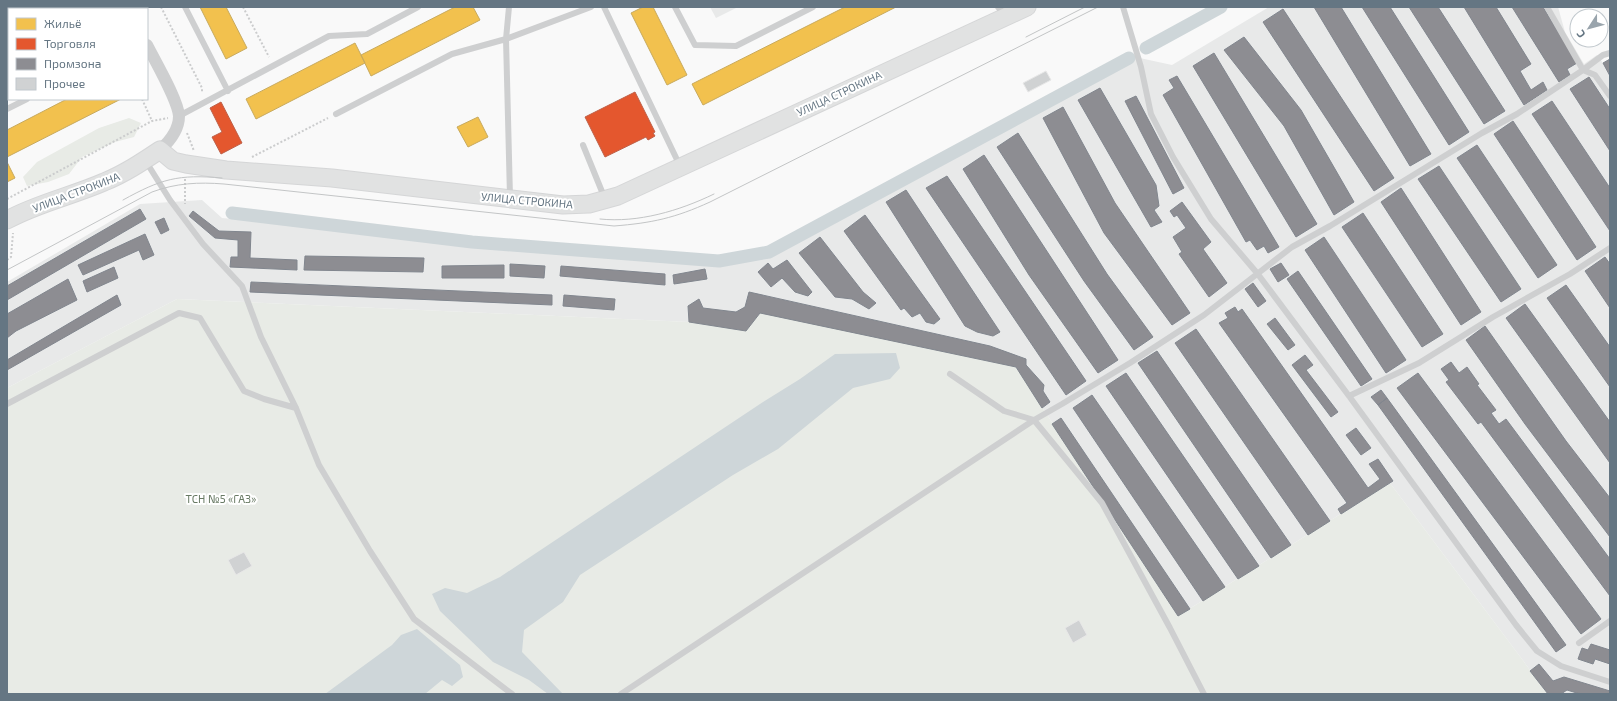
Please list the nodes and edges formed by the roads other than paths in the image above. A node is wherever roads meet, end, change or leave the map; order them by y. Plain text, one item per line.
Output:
1 (185, 7) edge
2 (418, 7) edge
3 (508, 7) edge
4 (591, 7) edge
5 (604, 7) edge
6 (675, 7) edge
7 (813, 7) edge
8 (1027, 7) edge
9 (1123, 7) edge
10 (1547, 7) edge
11 (1002, 12) edge
12 (506, 38) junction
13 (148, 47) edge
14 (1610, 53) edge
15 (1584, 70) junction
16 (228, 91) junction
17 (1610, 96) edge
18 (25, 100) edge
19 (7, 109) edge
20 (336, 114) road end
21 (179, 116) junction
22 (583, 145) dead end
23 (160, 150) junction
24 (145, 160) junction
25 (681, 167) junction
26 (510, 199) junction
27 (606, 200) junction
28 (10, 225) edge
29 (1610, 248) edge
30 (1257, 273) junction
31 (950, 374) dead end
32 (1349, 396) junction
33 (7, 404) edge
34 (296, 408) junction
35 (1034, 420) junction
36 (1610, 622) edge
37 (1579, 644) dead end
38 (1610, 682) edge
39 (512, 694) edge
40 (621, 694) edge
41 (1204, 694) edge

1 - 16 lane
2 - 16 lane
3 - 12 lane
4 - 12 lane
5 - 25 lane
6 - 7 lane
8 - 11 street, УЛИЦА СТРОКИНА
9 - 30 lane
10 - 15 lane
11 - 25 street, УЛИЦА СТРОКИНА
12 - 20 lane
12 - 26 lane
13 - 21 street
14 - 15 lane
15 - 17 lane
15 - 30 lane
16 - 21 lane
18 - 19 lane
21 - 23 street
22 - 27 lane
23 - 24 street, УЛИЦА СТРОКИНА
23 - 26 street, УЛИЦА СТРОКИНА
24 - 28 street, УЛИЦА СТРОКИНА
24 - 34 lane
25 - 27 street, УЛИЦА СТРОКИНА
26 - 27 street, УЛИЦА СТРОКИНА
29 - 32 lane
30 - 32 lane
30 - 35 lane
31 - 35 lane
32 - 38 lane
33 - 34 lane
34 - 39 lane
35 - 40 lane
35 - 41 lane
36 - 37 lane

